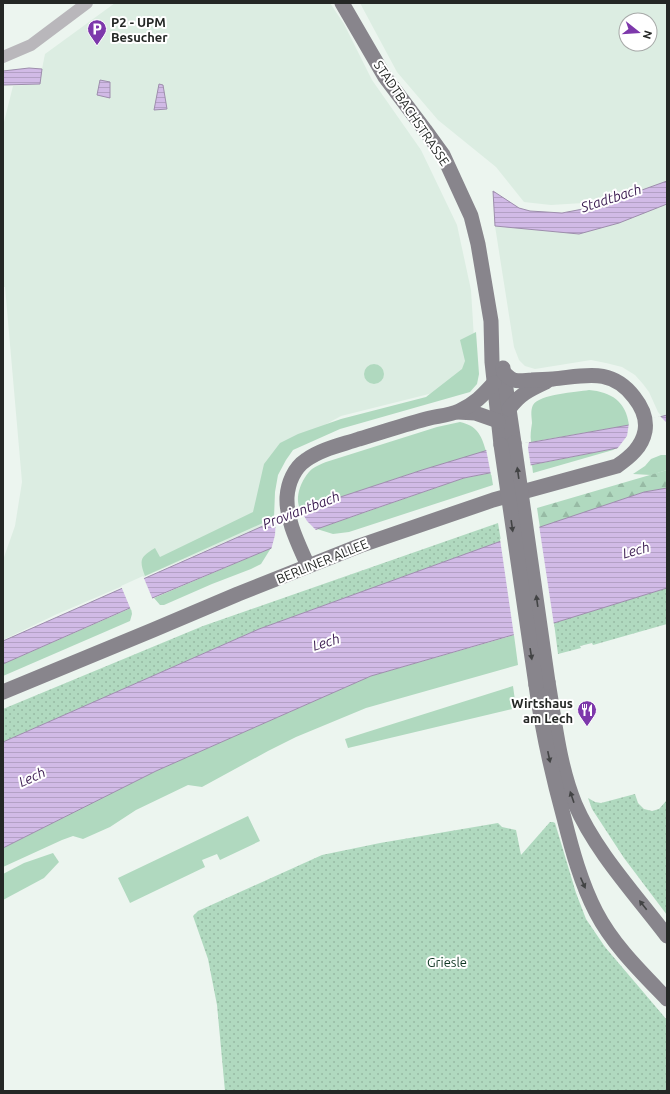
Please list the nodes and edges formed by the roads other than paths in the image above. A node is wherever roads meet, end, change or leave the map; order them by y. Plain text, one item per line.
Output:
1 (87, 3) edge
2 (342, 3) edge
3 (4, 57) edge
4 (499, 378) junction
5 (552, 379) junction
6 (509, 409) junction
7 (458, 412) junction
8 (498, 420) junction
9 (507, 444) junction
10 (308, 566) junction
11 (3, 692) edge
12 (547, 720) junction
13 (667, 936) edge
14 (667, 999) edge

1 - 3 street
2 - 4 main road, STADTBACHSTRASSE
4 - 5 main road
4 - 6 main road, STADTBACHSTRASSE
4 - 7 main road
4 - 8 main road, STADTBACHSTRASSE
5 - 6 main road
5 - 10 main road, BERLINER ALLEE
6 - 9 main road, STADTBACHSTRASSE
7 - 8 main road
7 - 10 main road
8 - 9 main road, STADTBACHSTRASSE
9 - 12 main road, bridge
10 - 11 main road, BERLINER ALLEE
13 -> 12 main road
12 -> 14 main road

